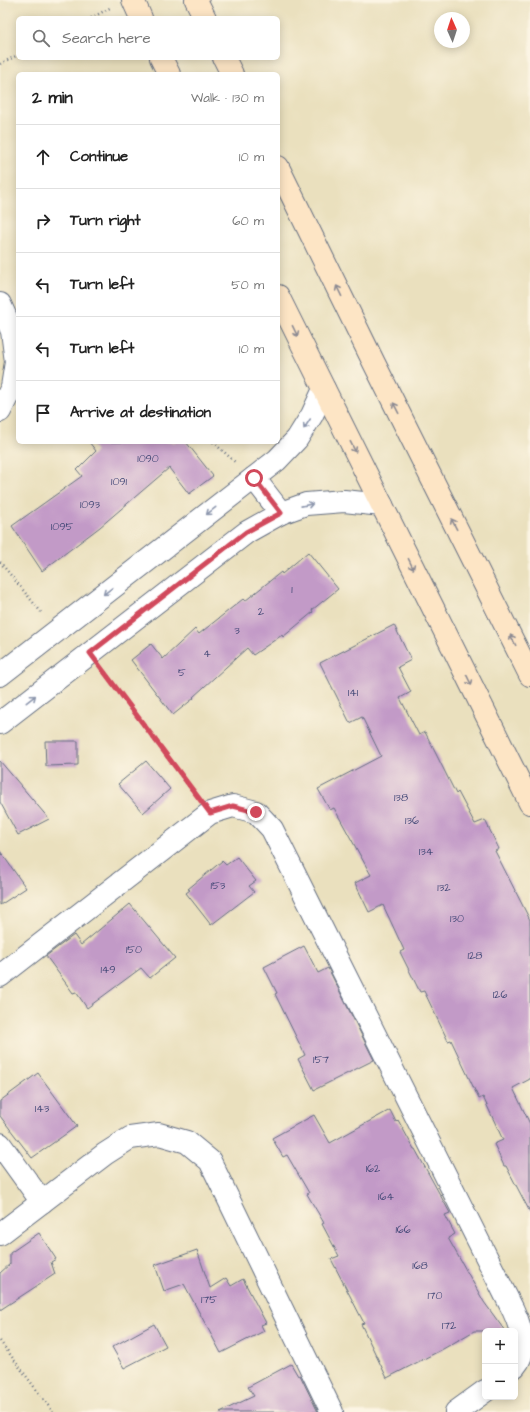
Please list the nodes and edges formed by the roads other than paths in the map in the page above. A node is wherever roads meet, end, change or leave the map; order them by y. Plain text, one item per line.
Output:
1 (132, 0) edge
2 (196, 0) edge
3 (140, 16) edge
4 (204, 16) edge
5 (162, 60) edge
6 (225, 60) edge
7 (168, 72) edge
8 (231, 72) edge
9 (280, 171) edge
10 (280, 300) edge
11 (0, 304) edge
12 (324, 389) junction
13 (0, 412) edge
14 (254, 478) junction
15 (382, 506) junction
16 (281, 513) junction
17 (0, 674) edge
18 (530, 675) edge
19 (0, 723) edge
20 (530, 803) edge
21 (0, 976) edge
22 (0, 1144) edge
23 (42, 1202) junction
24 (0, 1234) edge
25 (525, 1324) edge
26 (516, 1364) edge
27 (482, 1393) edge
28 (332, 1412) edge
29 (456, 1412) edge

1 - 3 street
2 - 4 street
5 - 7 street
6 - 8 street
18 -> 9 street
10 -> 12 street
11 - 13 street
12 -> 14 street
12 -> 15 street
14 - 16 street
14 -> 17 street
16 -> 15 street
15 -> 20 street
19 -> 16 street
21 - 25 street
22 - 23 street
23 - 24 street
23 - 28 street
25 - 26 street
27 - 29 street

